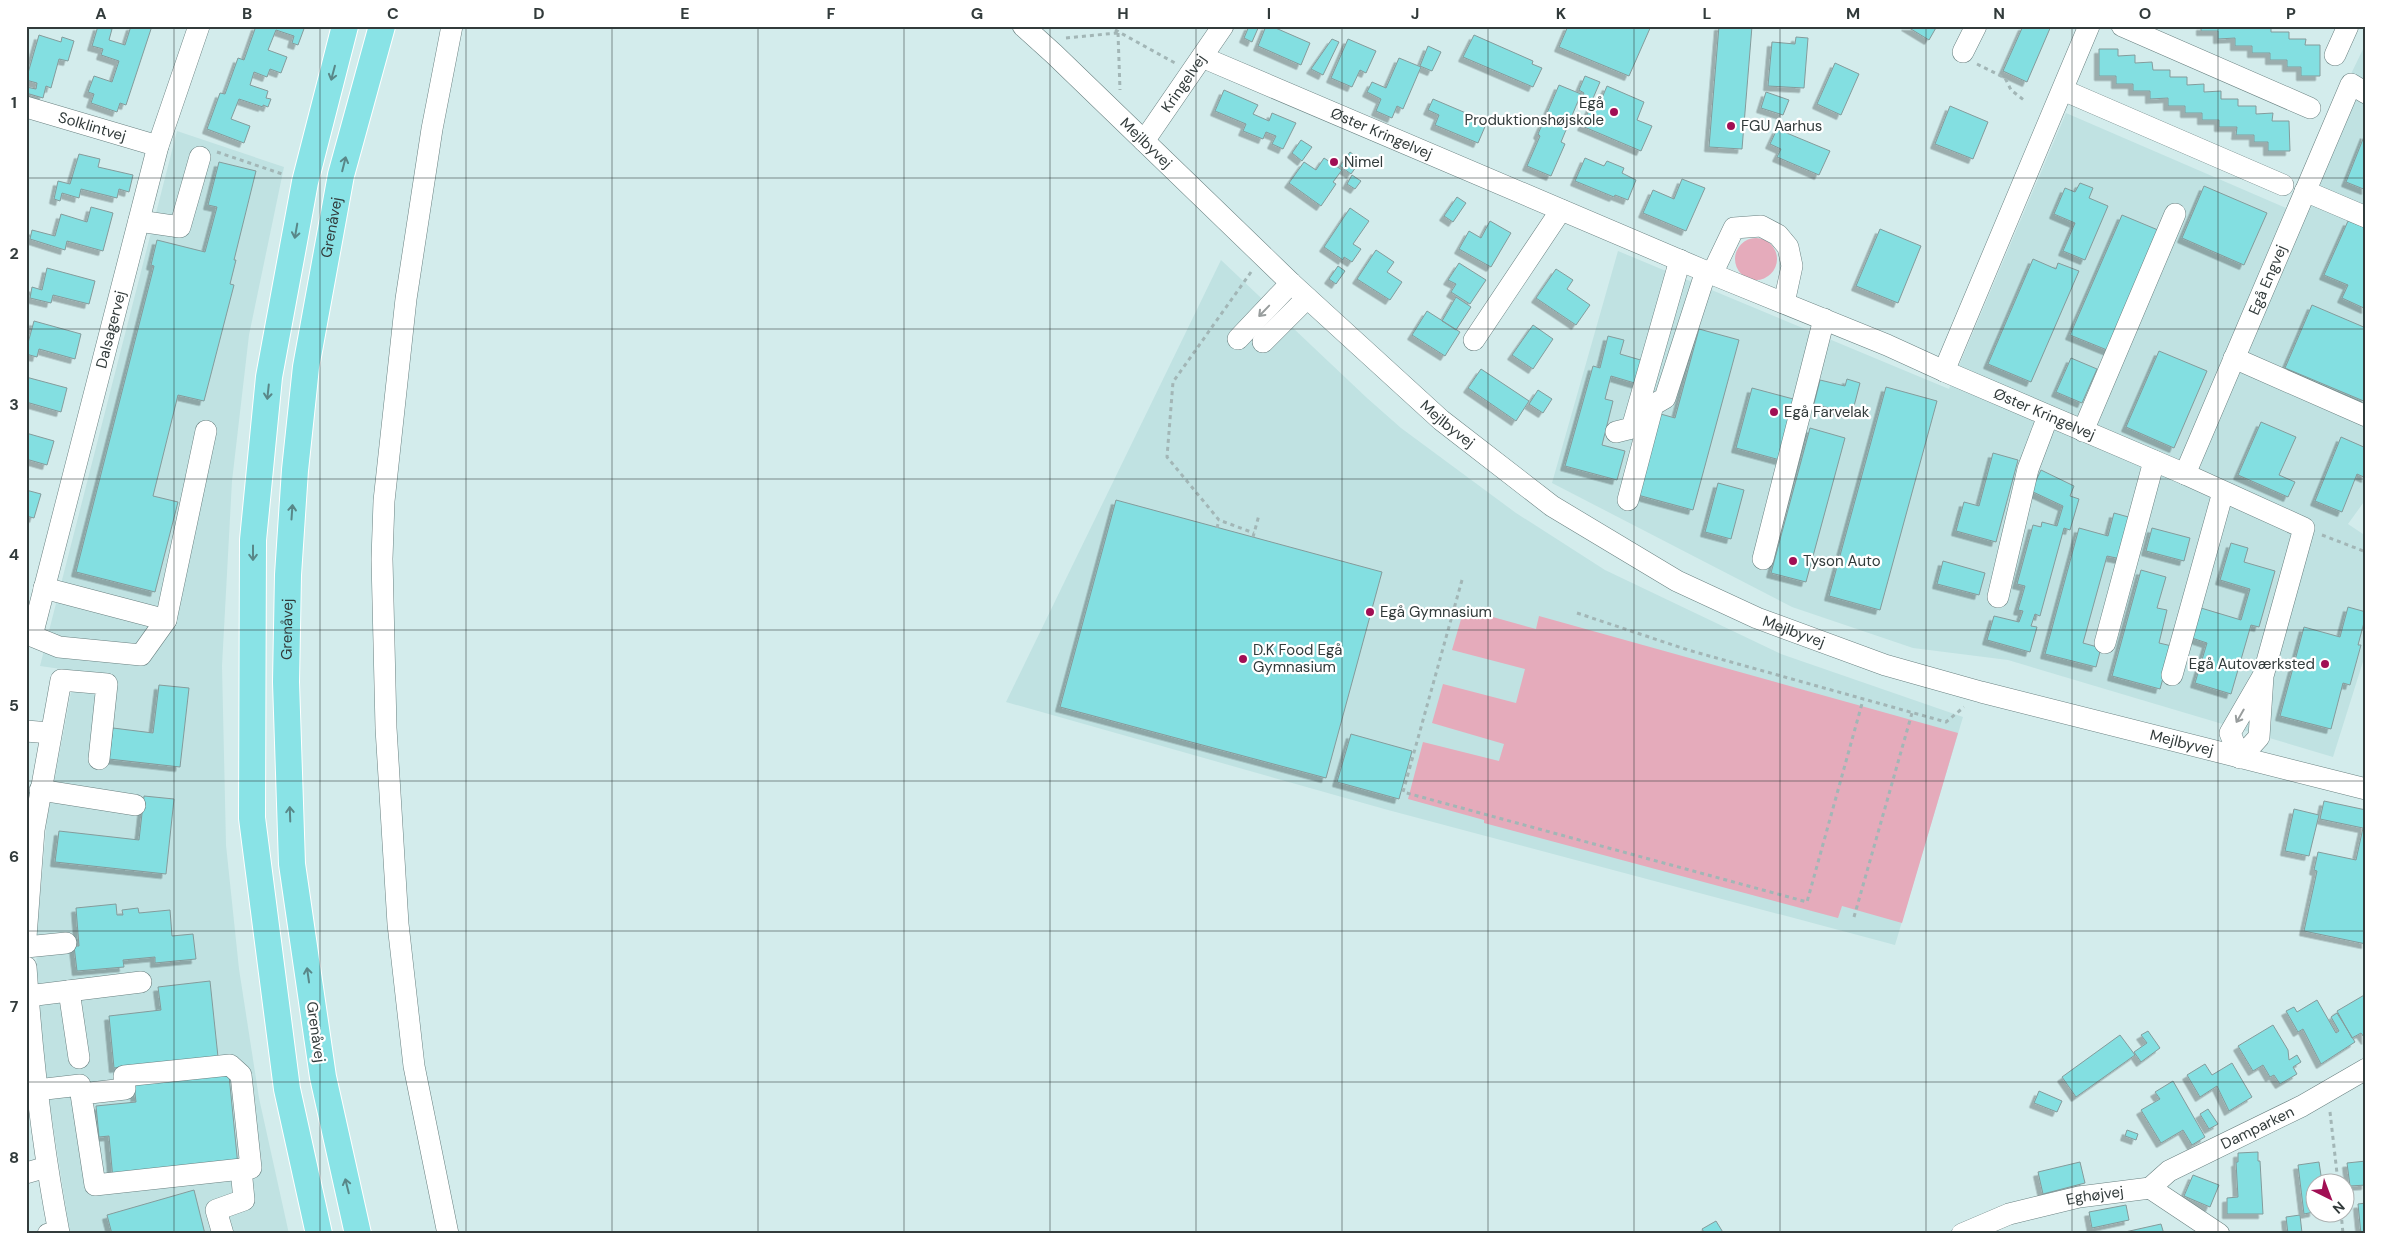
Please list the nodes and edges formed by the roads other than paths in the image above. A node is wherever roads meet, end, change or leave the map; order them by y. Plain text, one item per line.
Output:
1 (199, 26) edge
2 (345, 26) edge
3 (382, 26) edge
4 (452, 26) edge
5 (1022, 26) edge
6 (1223, 26) edge
7 (1976, 26) edge
8 (2089, 26) edge
9 (2122, 26) edge
10 (2340, 29) edge
11 (1963, 52) road end
12 (2335, 55) dead end
13 (1197, 64) junction
14 (2358, 89) edge
15 (2063, 90) junction
16 (26, 108) edge
17 (2310, 108) dead end
18 (1144, 141) junction
19 (158, 146) junction
20 (206, 154) road end
21 (2283, 185) dead end
22 (2305, 191) junction
23 (1561, 210) junction
24 (2175, 214) dead end
25 (2366, 217) edge
26 (139, 220) junction
27 (1680, 260) junction
28 (1709, 273) junction
29 (1291, 283) junction
30 (1308, 298) junction
31 (1784, 303) junction
32 (1824, 319) junction
33 (1238, 339) dead end
34 (1474, 340) dead end
35 (1263, 342) dead end
36 (2234, 358) junction
37 (1944, 371) junction
38 (2048, 416) junction
39 (2366, 416) edge
40 (206, 431) dead end
41 (2083, 431) junction
42 (1616, 432) dead end
43 (2154, 462) junction
44 (2185, 474) junction
45 (2223, 492) junction
46 (1628, 500) dead end
47 (1763, 560) dead end
48 (44, 588) junction
49 (1998, 598) dead end
50 (166, 620) junction
51 (2105, 643) dead end
52 (2172, 676) dead end
53 (26, 731) edge
54 (50, 733) junction
55 (2240, 758) junction
56 (99, 759) dead end
57 (2366, 789) edge
58 (40, 790) junction
59 (135, 805) dead end
60 (30, 830) edge
61 (26, 937) edge
62 (66, 943) dead end
63 (26, 947) edge
64 (26, 967) edge
65 (141, 982) dead end
66 (69, 991) junction
67 (28, 996) junction
68 (29, 1052) edge
69 (79, 1058) dead end
70 (2366, 1069) edge
71 (37, 1090) junction
72 (81, 1094) junction
73 (47, 1167) junction
74 (241, 1169) junction
75 (26, 1173) edge
76 (2150, 1188) junction
77 (55, 1233) edge
78 (223, 1234) edge
79 (319, 1234) edge
80 (358, 1234) edge
81 (448, 1234) edge
82 (1962, 1234) edge
83 (2220, 1234) edge

1 - 19 street, Dalsagervej
2 -> 79 main road
80 -> 3 main road, Grenåvej
4 - 81 street
5 - 18 street, Mejlbyvej
6 - 13 street, Kringelvej
7 - 11 street
8 - 15 street
9 - 17 street
10 - 12 street
13 - 18 street, Kringelvej
13 - 23 street, Øster Kringelvej
14 - 22 street, Egå Engvej
15 - 21 street
15 - 37 street
16 - 19 street, Solklintvej
18 - 29 street, Mejlbyvej
19 - 26 street, Dalsagervej
20 - 26 street
22 - 25 street
22 - 36 street, Egå Engvej
23 - 27 street, Øster Kringelvej
23 - 34 street
24 - 41 street
26 - 48 street, Dalsagervej
27 - 28 street, Øster Kringelvej
27 - 42 street
28 - 31 street, Øster Kringelvej
28 - 31 street
28 - 46 street
29 - 30 street, Mejlbyvej
29 -> 33 street
30 - 35 street
30 - 55 street, Mejlbyvej
31 - 32 street, Øster Kringelvej
32 - 37 street, Øster Kringelvej
32 - 47 street
36 - 39 street
36 - 44 street, Egå Engvej
37 - 38 street, Øster Kringelvej
38 - 41 street, Øster Kringelvej
38 - 49 street
40 - 50 street
41 - 43 street, Øster Kringelvej
43 - 44 street, Øster Kringelvej
43 - 51 street
44 - 45 street, Øster Kringelvej
45 - 52 street
45 - 55 street, Øster Kringelvej
48 - 50 street
48 - 50 street, Dalsagervej
53 - 54 street
54 - 56 street
54 - 58 street
55 - 57 street, Mejlbyvej
58 - 59 street
58 - 60 street
60 - 61 street
62 - 63 street
64 - 67 street
65 - 66 street
66 - 67 street
66 - 69 street
67 - 68 street
68 - 71 street
70 - 76 street, Damparken
71 - 72 street
71 - 73 street
72 - 74 street
72 - 74 street
73 - 75 street
73 - 77 street
74 - 78 street
76 - 82 street, Eghøjvej
76 - 83 street

